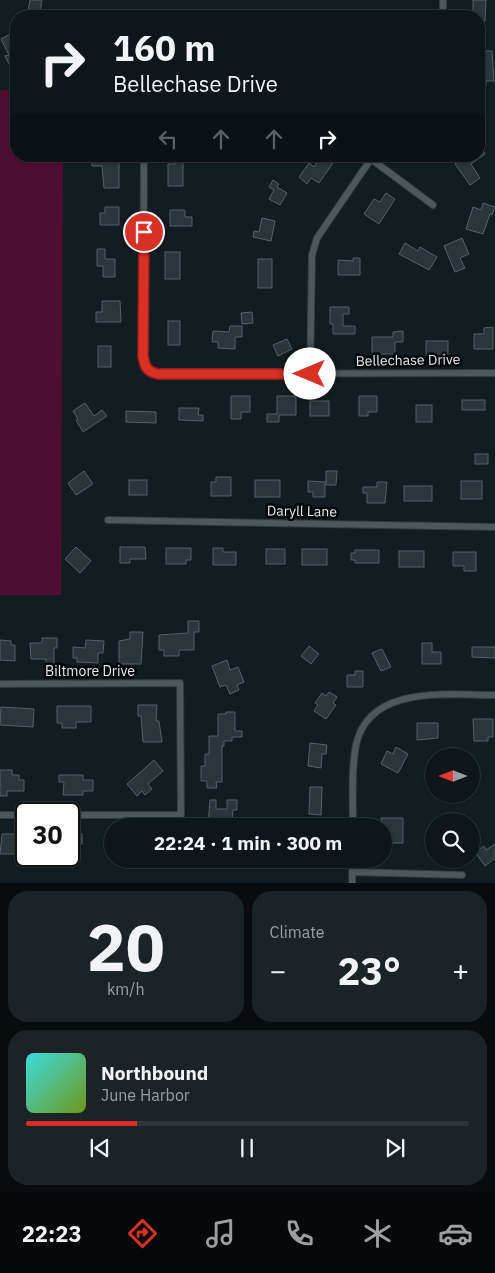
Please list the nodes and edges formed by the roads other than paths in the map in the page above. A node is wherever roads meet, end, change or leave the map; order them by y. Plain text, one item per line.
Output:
1 (144, 162) edge
2 (369, 162) edge
3 (377, 162) edge
4 (433, 205) dead end
5 (495, 373) edge
6 (310, 374) junction
7 (108, 520) dead end
8 (495, 526) edge
9 (0, 684) edge
10 (495, 695) edge
11 (0, 815) edge
12 (15, 815) edge
13 (80, 815) edge
14 (353, 818) edge
15 (352, 868) edge
16 (352, 872) junction
17 (462, 875) dead end
18 (352, 883) edge

1 - 6 street, Bellechase Drive
2 - 6 street
3 - 4 street
5 - 6 street, Bellechase Drive
7 - 8 street, Daryll Lane
9 - 13 street, Biltmore Drive
10 - 14 street
11 - 12 street
15 - 16 street
16 - 17 street
16 - 18 street

